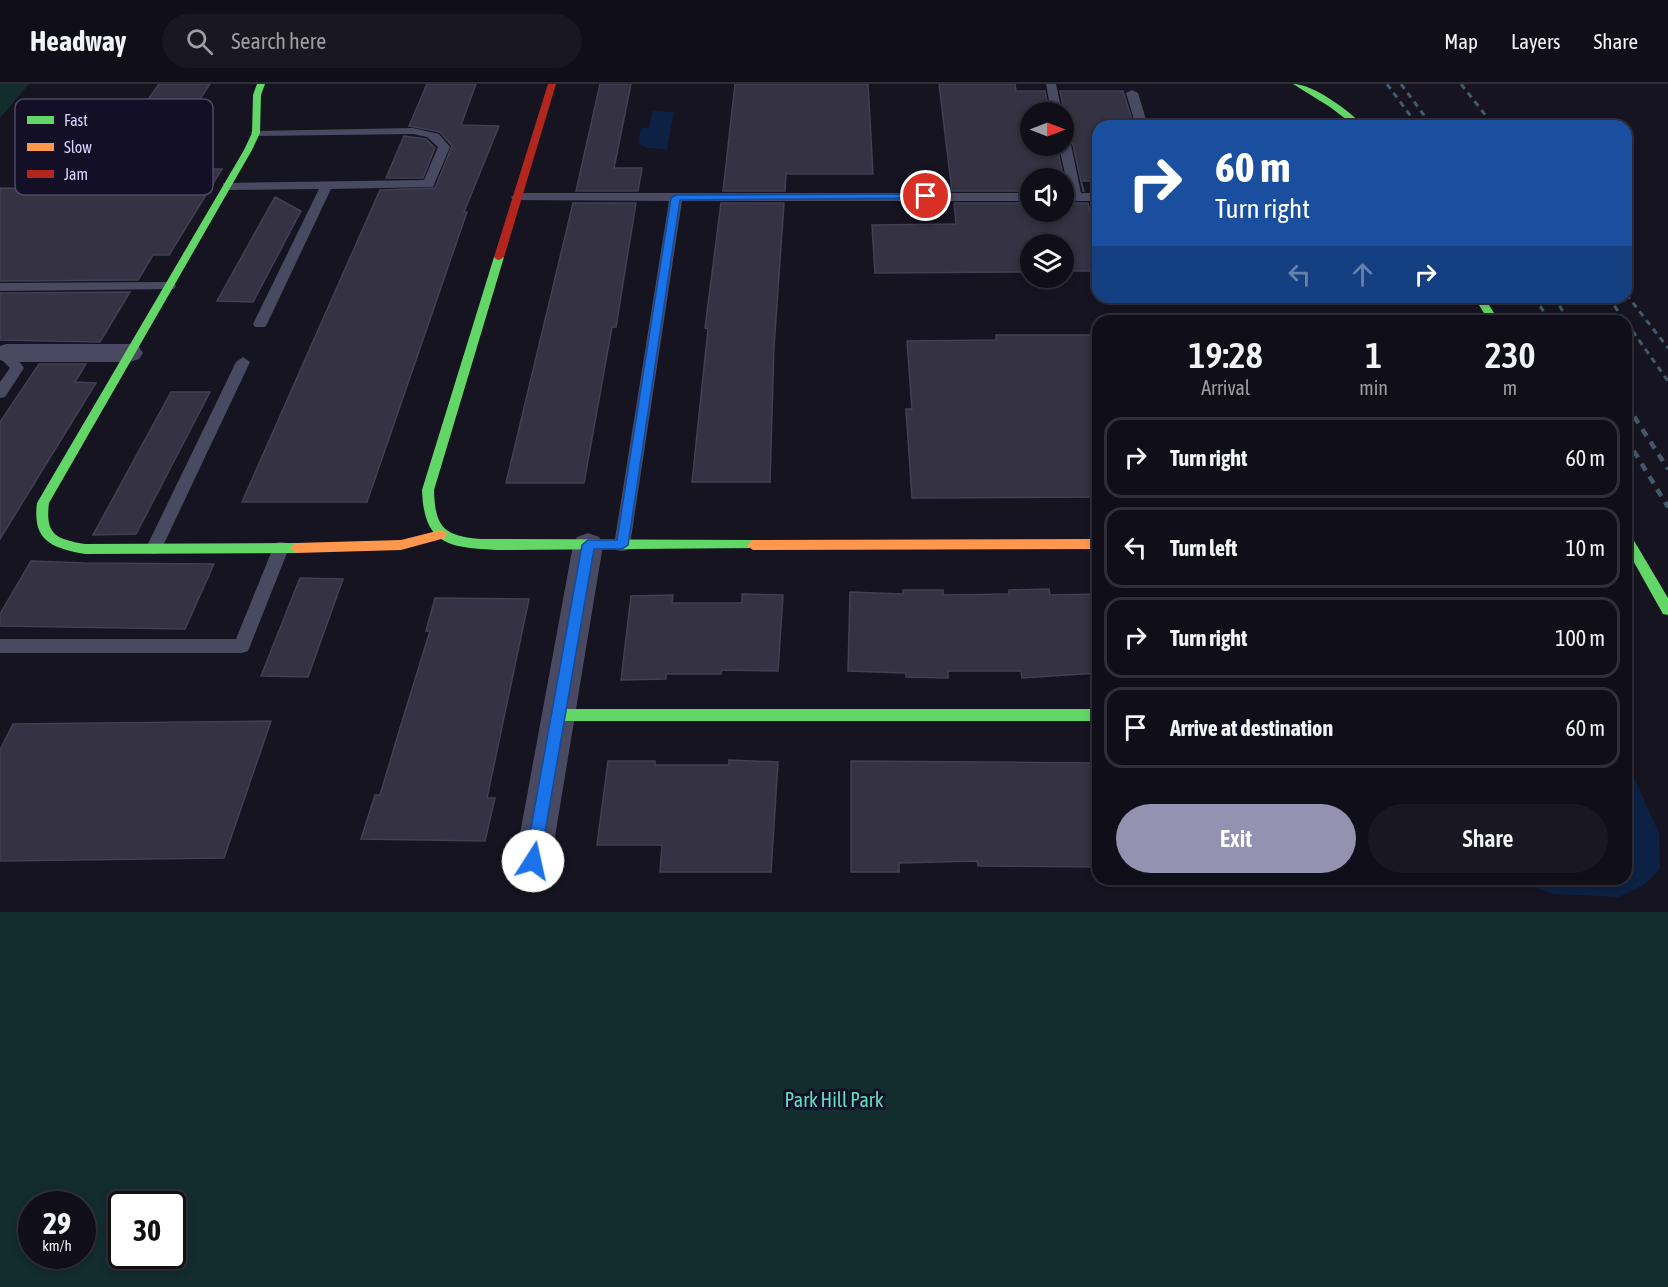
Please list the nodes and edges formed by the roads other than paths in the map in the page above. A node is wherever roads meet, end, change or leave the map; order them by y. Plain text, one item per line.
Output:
1 (261, 84) edge
2 (552, 84) edge
3 (1051, 84) edge
4 (1298, 84) edge
5 (1132, 93) dead end
6 (1055, 102) edge
7 (1140, 120) edge
8 (1353, 120) edge
9 (256, 133) junction
10 (327, 185) junction
11 (227, 186) junction
12 (517, 197) junction
13 (1020, 197) edge
14 (1074, 197) edge
15 (1092, 197) edge
16 (676, 198) junction
17 (0, 286) edge
18 (169, 286) junction
19 (260, 324) dead end
20 (3, 353) edge
21 (130, 353) junction
22 (243, 362) dead end
23 (0, 393) edge
24 (441, 535) junction
25 (1092, 544) edge
26 (588, 545) junction
27 (622, 545) junction
28 (154, 548) junction
29 (281, 548) junction
30 (1632, 550) edge
31 (1668, 610) edge
32 (0, 646) edge
33 (1092, 715) edge
34 (558, 716) junction
35 (533, 861) dead end

1 - 9 street
2 - 12 street
3 - 6 lane
4 - 8 street
5 - 7 lane
9 - 10 lane
9 - 11 street
10 - 11 lane
10 - 19 lane
11 - 18 street
12 - 16 lane
12 - 24 street
13 - 16 lane
14 - 15 lane
16 - 27 lane
17 - 18 lane
18 - 21 street
20 - 21 street
20 - 23 lane
21 - 28 street
22 - 28 lane
24 - 26 street
24 - 29 street
25 - 27 street
26 - 27 street
26 - 34 street
28 - 29 street
29 - 32 lane
30 - 31 street
33 - 34 street
34 - 35 street

